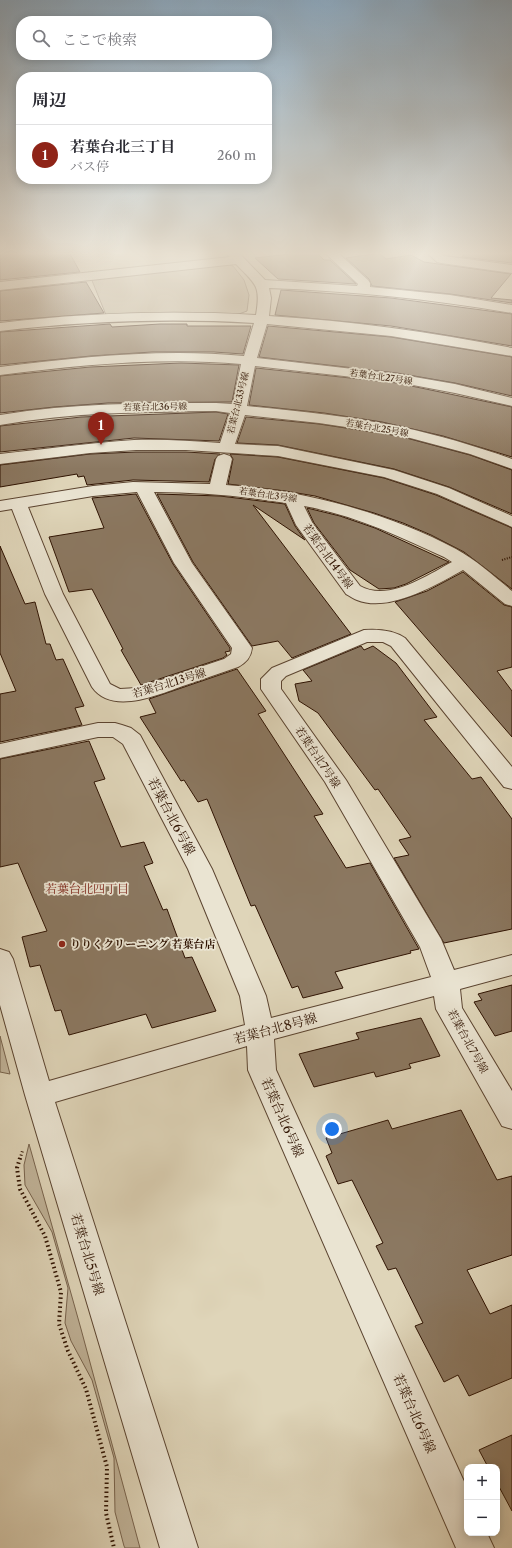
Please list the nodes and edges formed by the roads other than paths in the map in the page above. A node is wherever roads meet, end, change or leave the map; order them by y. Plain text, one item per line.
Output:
1 (29, 324) edge
2 (260, 324) edge
3 (312, 324) edge
4 (0, 327) edge
5 (512, 351) edge
6 (249, 361) junction
7 (0, 371) edge
8 (512, 402) edge
9 (239, 409) junction
10 (0, 420) edge
11 (225, 454) junction
12 (0, 459) edge
13 (512, 464) edge
14 (143, 487) junction
15 (217, 489) junction
16 (292, 499) junction
17 (9, 504) edge
18 (512, 522) edge
19 (463, 563) junction
20 (512, 600) edge
21 (0, 751) edge
22 (512, 782) edge
23 (0, 959) edge
24 (512, 965) edge
25 (446, 982) junction
26 (260, 1032) junction
27 (40, 1095) junction
28 (512, 1117) edge
29 (464, 1523) edge
30 (470, 1536) edge
31 (179, 1548) edge
32 (475, 1548) edge

1 - 4 street
2 - 6 street, 若葉台北33号線
3 - 5 street
6 - 7 street, 若葉台北27号線
6 - 8 street, 若葉台北27号線
6 - 9 street, 若葉台北33号線
9 - 10 street, 若葉台北36号線
9 - 11 street, 若葉台北33号線
9 - 13 street, 若葉台北25号線
11 - 12 street
11 - 15 street, 若葉台北33号線
11 - 18 street
14 - 15 street, 若葉台北3号線
14 - 17 street, 若葉台北3号線
14 - 17 street, 若葉台北13号線
15 - 16 street, 若葉台北3号線
16 - 19 street, 若葉台北3号線
16 - 19 street, 若葉台北14号線
19 - 20 street, 若葉台北3号線
21 - 26 street, 若葉台北6号線
22 - 25 street, 若葉台北7号線
23 - 27 street, 若葉台北5号線
24 - 25 street, 若葉台北8号線
25 - 26 street, 若葉台北8号線
25 - 28 street, 若葉台北7号線
26 - 27 street, 若葉台北8号線
26 - 29 street, 若葉台北6号線
27 - 31 street, 若葉台北5号線
30 - 32 street

